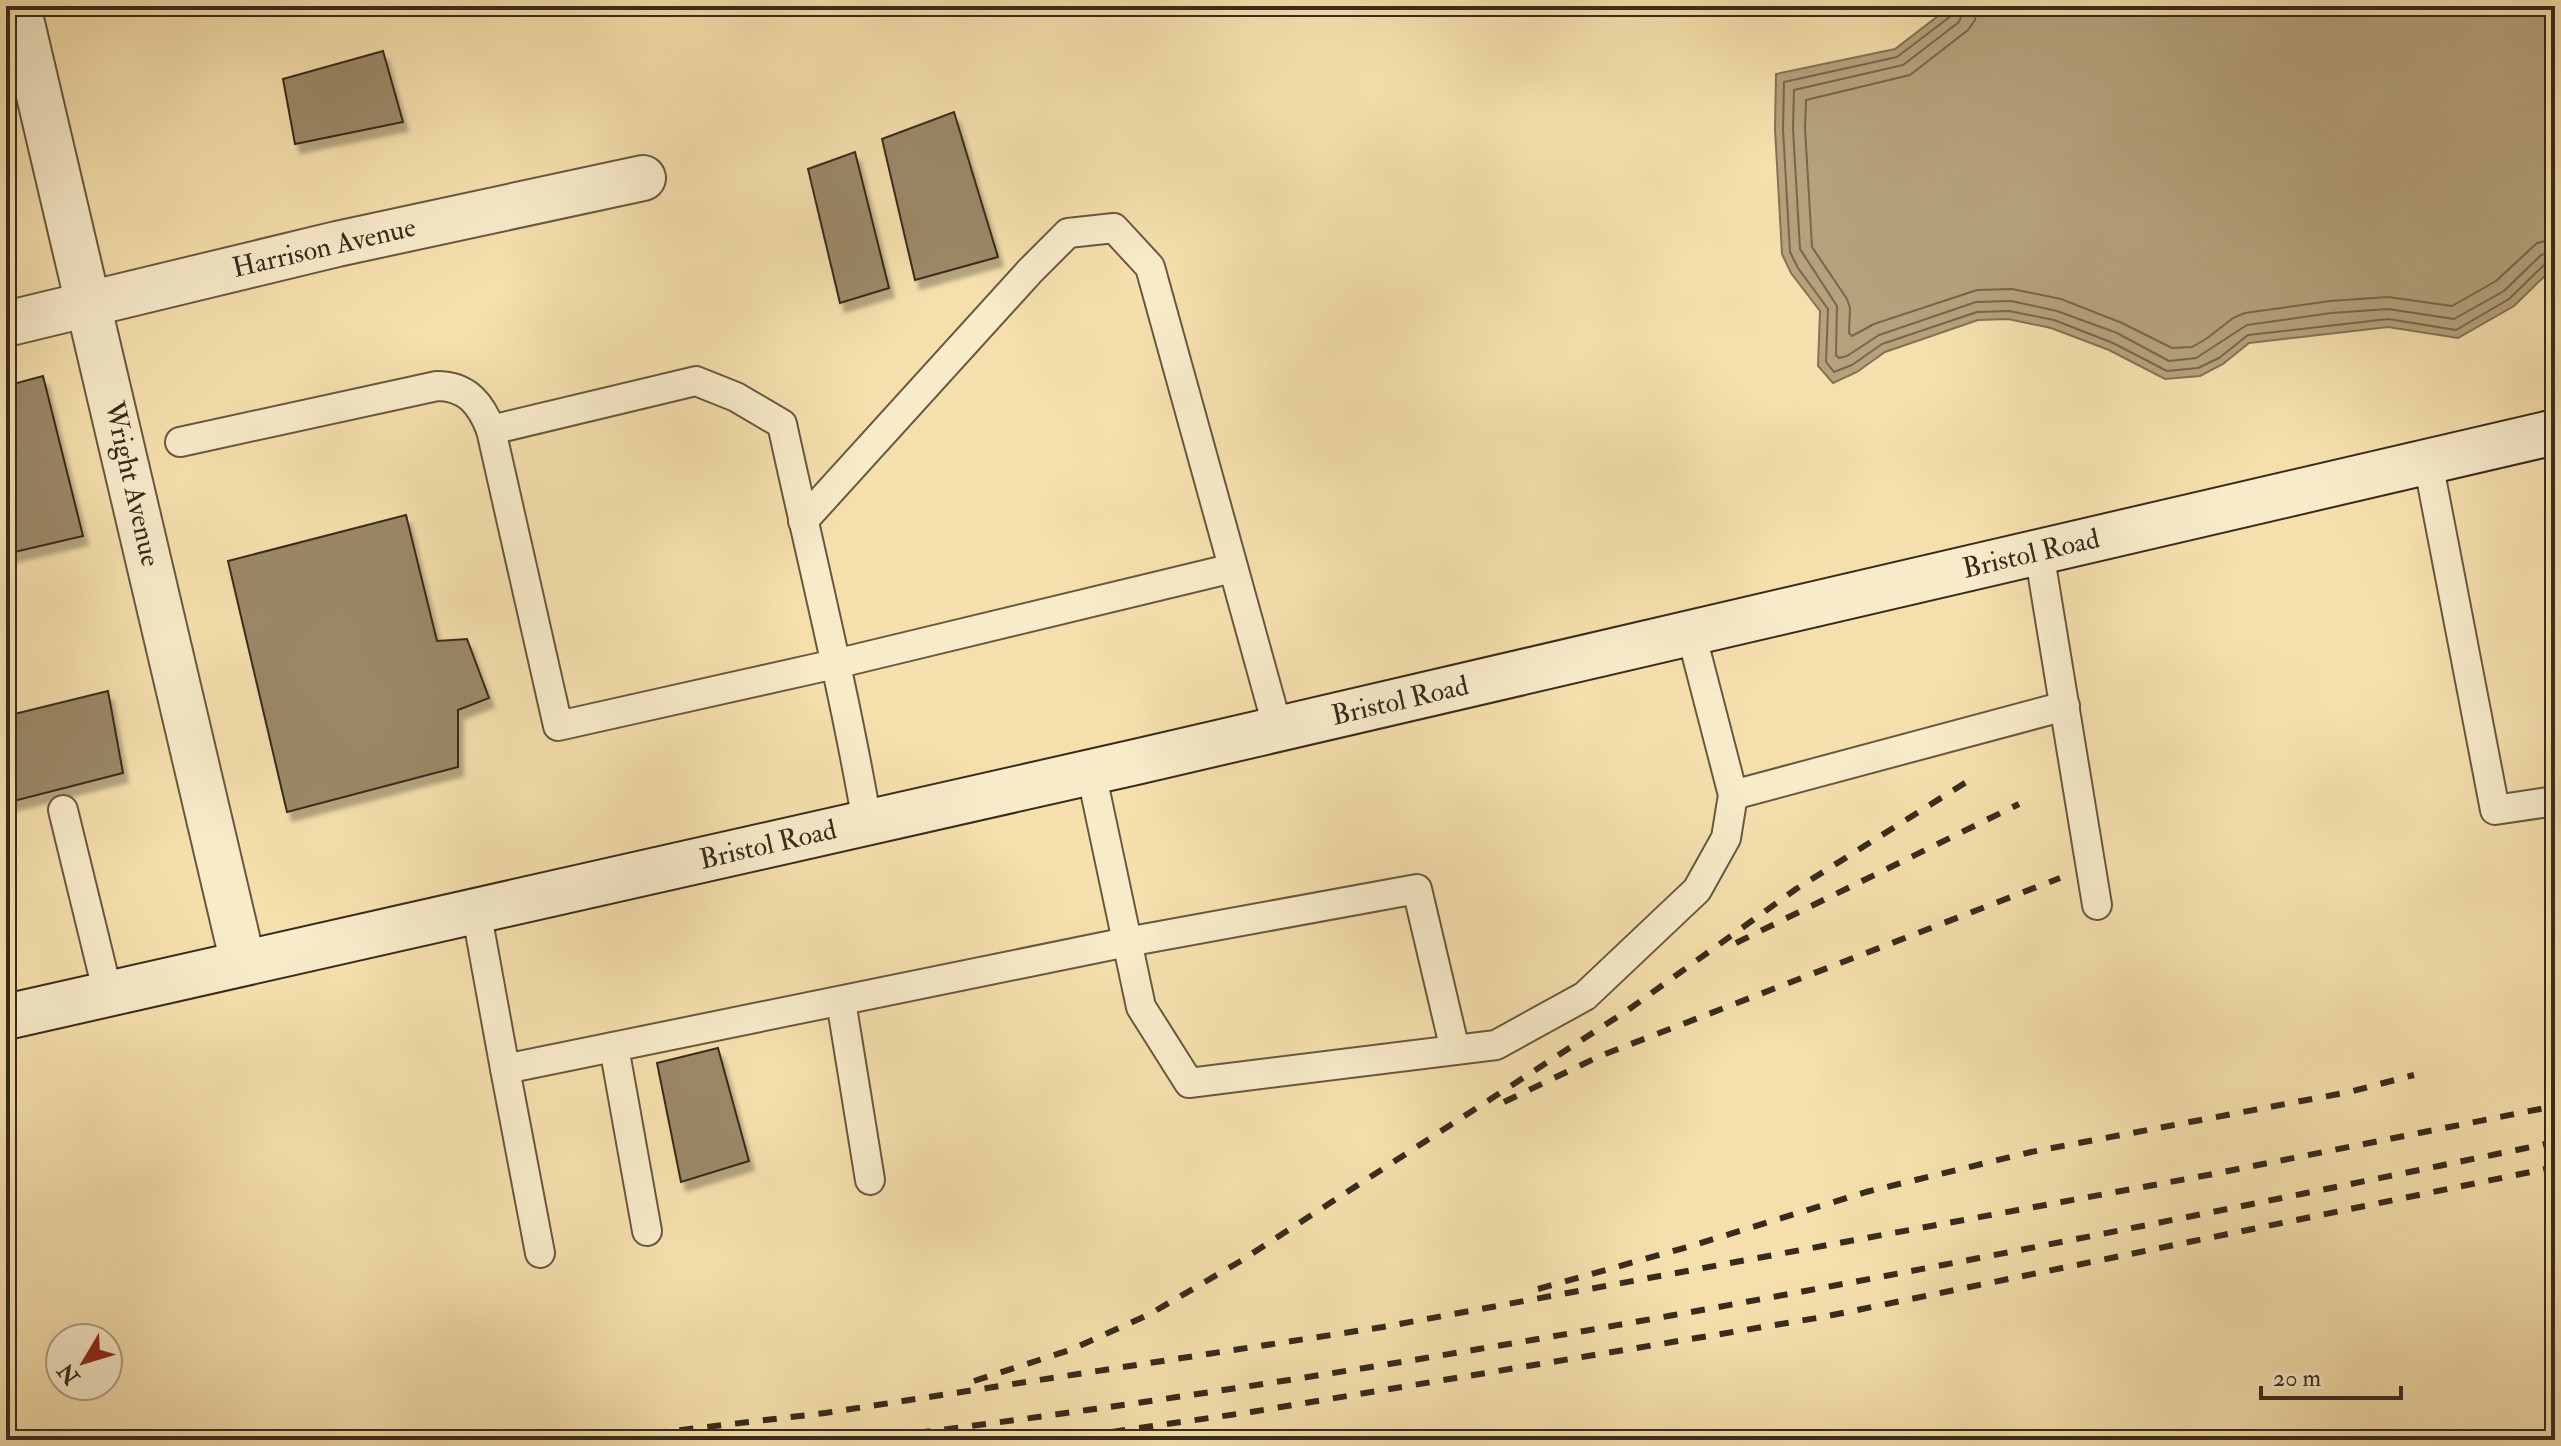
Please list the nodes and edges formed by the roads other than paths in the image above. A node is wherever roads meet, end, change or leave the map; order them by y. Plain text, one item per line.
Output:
1 (18, 6) edge
2 (18, 56) edge
3 (643, 178) dead end
4 (90, 304) junction
5 (6, 324) edge
6 (491, 430) junction
7 (2555, 432) edge
8 (180, 442) dead end
9 (2428, 462) junction
10 (803, 521) junction
11 (2039, 552) junction
12 (1233, 568) junction
13 (1691, 633) junction
14 (835, 664) junction
15 (2065, 706) junction
16 (1278, 729) junction
17 (1091, 772) junction
18 (1733, 795) junction
19 (2555, 801) edge
20 (63, 810) dead end
21 (867, 822) junction
22 (2097, 905) dead end
23 (476, 910) junction
24 (1127, 942) junction
25 (243, 963) junction
26 (108, 994) junction
27 (841, 1001) junction
28 (6, 1017) edge
29 (614, 1047) junction
30 (1455, 1050) junction
31 (505, 1069) junction
32 (870, 1180) dead end
33 (647, 1231) dead end
34 (540, 1253) dead end

1 - 2 main road, Wright Avenue
2 - 4 main road, Wright Avenue
3 - 4 main road, Harrison Avenue
4 - 5 main road, Harrison Avenue
4 - 25 main road, Wright Avenue
6 - 8 lane
6 - 10 lane
6 - 14 lane
7 - 9 main road, Bristol Road
9 - 11 main road, Bristol Road
9 - 19 lane
10 - 12 lane
10 - 14 lane
11 - 13 main road, Bristol Road
11 - 15 lane
12 - 14 lane
12 - 16 lane
13 - 16 main road, Bristol Road
13 - 18 lane
14 - 21 lane
15 - 18 lane
15 - 22 lane
16 - 17 main road, Bristol Road
17 - 21 main road, Bristol Road
17 - 24 lane
18 - 30 lane
20 - 26 lane
21 - 23 main road, Bristol Road
23 - 25 main road, Bristol Road
23 - 31 lane
24 - 27 lane
24 - 30 lane
24 - 30 lane
25 - 26 main road, Bristol Road
26 - 28 main road, Bristol Road
27 - 29 lane
27 - 32 lane
29 - 31 lane
29 - 33 lane
31 - 34 lane

